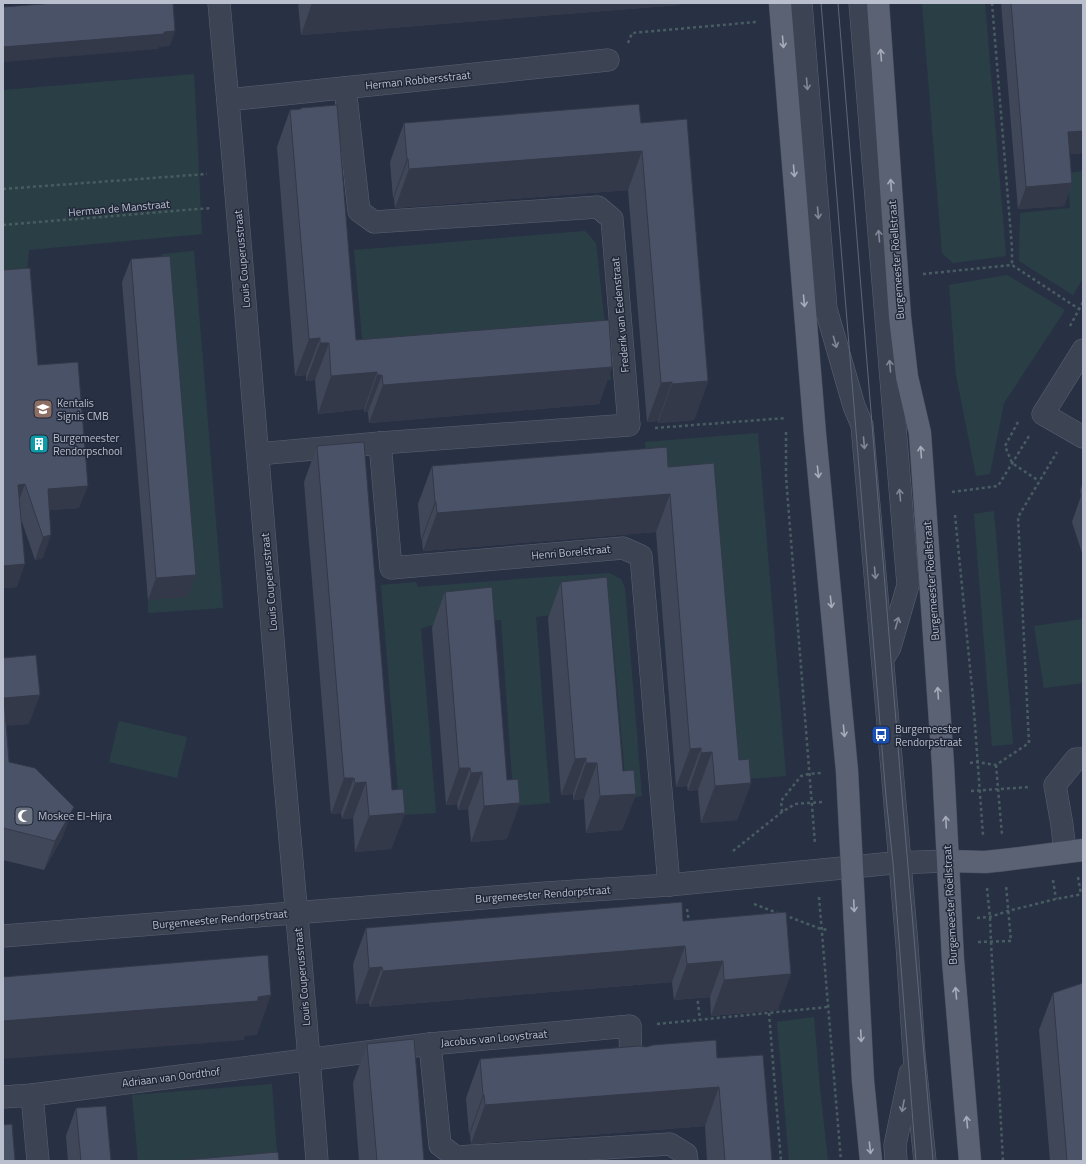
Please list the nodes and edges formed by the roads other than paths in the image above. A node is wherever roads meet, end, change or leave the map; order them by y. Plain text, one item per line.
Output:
1 (219, 3) edge
2 (780, 3) edge
3 (800, 3) edge
4 (860, 3) edge
5 (878, 3) edge
6 (608, 60) road end
7 (345, 88) junction
8 (228, 100) junction
9 (1083, 350) edge
10 (1077, 433) edge
11 (380, 443) junction
12 (258, 454) junction
13 (883, 659) junction
14 (1083, 759) edge
15 (1074, 851) edge
16 (948, 861) junction
17 (900, 863) junction
18 (852, 867) junction
19 (676, 884) junction
20 (296, 913) junction
21 (3, 936) edge
22 (430, 1044) junction
23 (914, 1054) junction
24 (309, 1060) junction
25 (631, 1074) edge
26 (32, 1095) junction
27 (3, 1097) edge
28 (38, 1161) edge
29 (317, 1161) edge
30 (687, 1161) edge
31 (872, 1161) edge
32 (896, 1161) edge
33 (925, 1161) edge
34 (970, 1161) edge

1 - 8 street, Louis Couperusstraat
2 -> 18 main road
3 -> 13 street
13 -> 4 street, Burgemeester Röellstraat
16 -> 5 main road, Burgemeester Röellstraat
6 - 7 street, Herman Robbersstraat
7 - 8 street, Herman Robbersstraat
7 - 11 street, Frederik van Eedenstraat
8 - 12 street, Louis Couperusstraat
9 - 10 street
11 - 12 street
11 - 19 street, Henri Borelstraat
12 - 20 street, Louis Couperusstraat
13 - 17 street
14 - 15 street
15 - 16 main road, Burgemeester Rendorpstraat
16 - 17 street, Burgemeester Rendorpstraat
34 -> 16 main road, Burgemeester Röellstraat
17 - 18 street, Burgemeester Rendorpstraat
17 - 23 street
18 - 19 street, Burgemeester Rendorpstraat
18 -> 31 main road
19 - 20 street, Burgemeester Rendorpstraat
20 - 21 street, Burgemeester Rendorpstraat
20 - 24 street, Louis Couperusstraat
22 - 24 street, Jacobus van Looystraat
22 - 25 street, Jacobus van Looystraat
22 - 30 street
23 -> 32 street
23 - 33 street
24 - 26 street, Adriaan van Oordthof
24 - 29 street, Louis Couperusstraat
26 - 27 street, Adriaan van Oordthof
26 - 28 street

